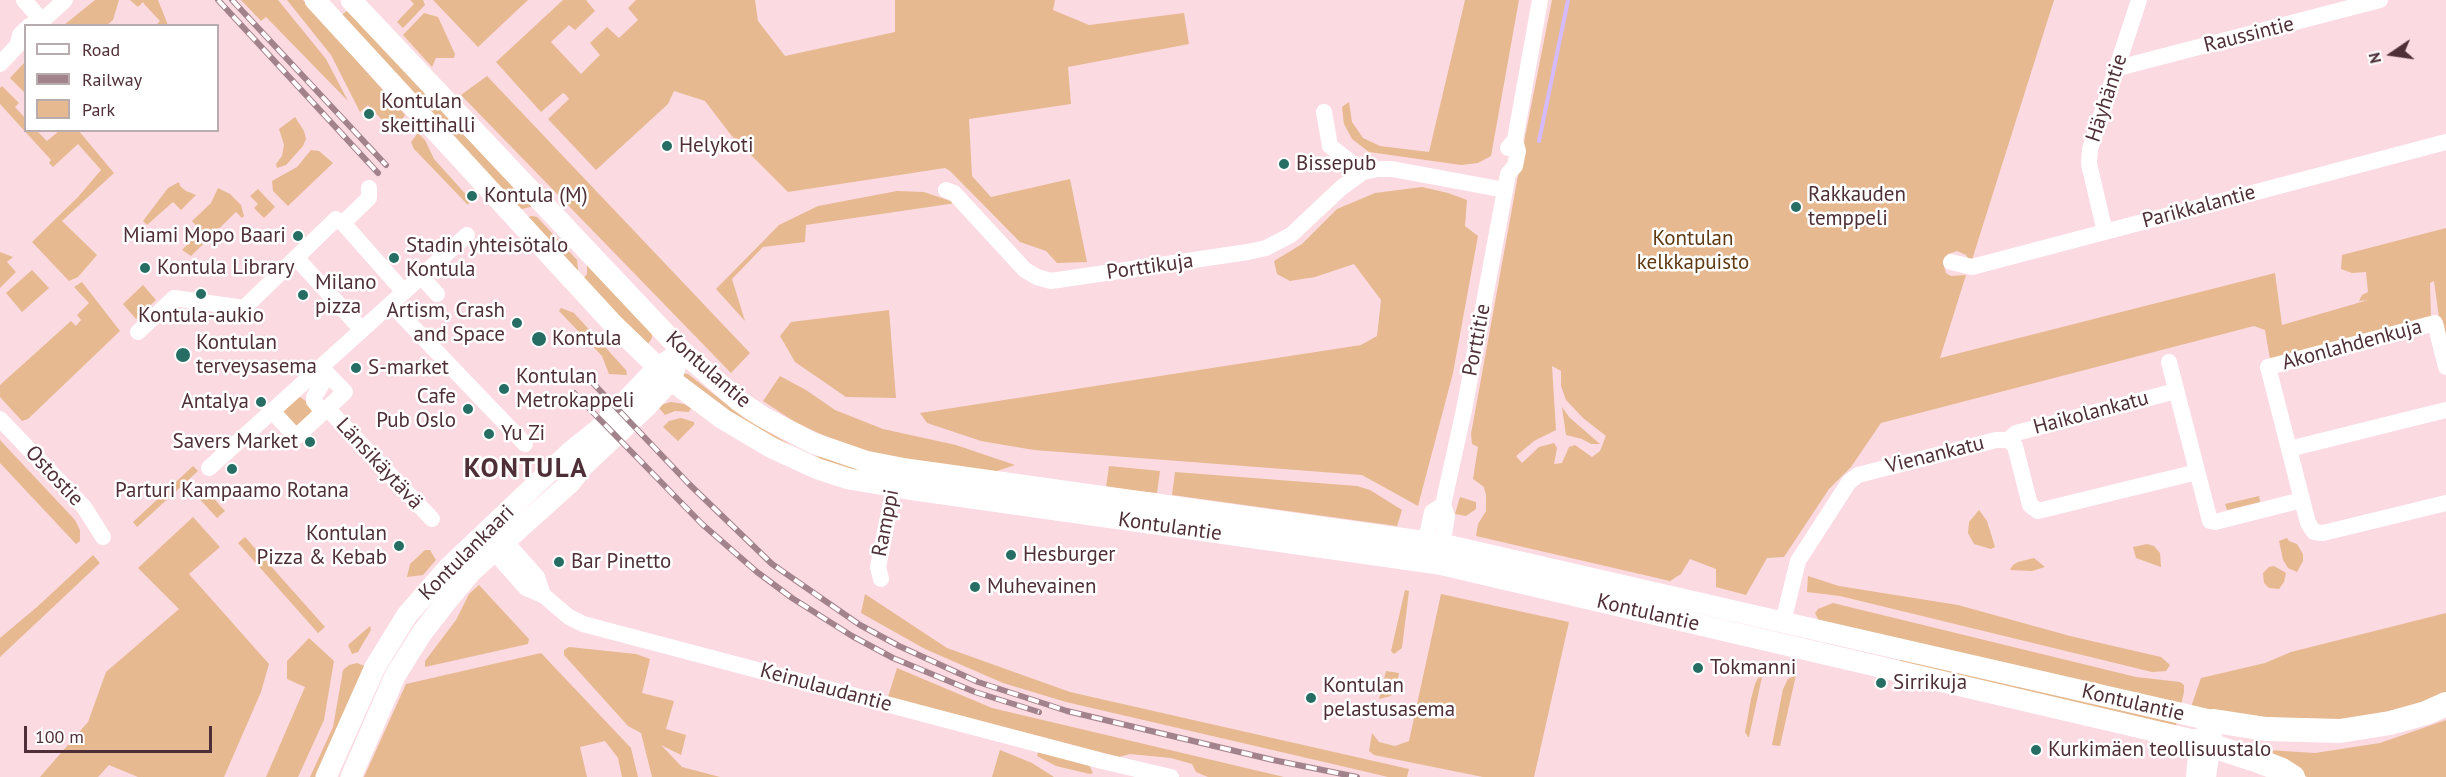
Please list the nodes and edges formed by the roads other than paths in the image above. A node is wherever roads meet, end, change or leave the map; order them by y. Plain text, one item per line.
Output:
1 (24, 0) edge
2 (65, 0) edge
3 (315, 0) edge
4 (351, 0) edge
5 (1540, 0) edge
6 (2139, 0) edge
7 (2380, 0) edge
8 (37, 24) edge
9 (24, 31) edge
10 (21, 45) edge
11 (0, 64) edge
12 (2118, 68) junction
13 (1324, 112) dead end
14 (2446, 142) edge
15 (1364, 172) junction
16 (1507, 182) junction
17 (946, 190) dead end
18 (358, 199) dead end
19 (336, 219) dead end
20 (2105, 232) junction
21 (467, 235) dead end
22 (302, 254) junction
23 (1951, 262) dead end
24 (421, 276) junction
25 (404, 292) junction
26 (437, 294) dead end
27 (391, 304) junction
28 (362, 330) junction
29 (138, 332) dead end
30 (682, 351) junction
31 (2169, 362) dead end
32 (2446, 366) edge
33 (324, 371) junction
34 (664, 374) junction
35 (295, 391) junction
36 (2176, 391) junction
37 (322, 408) junction
38 (2446, 410) edge
39 (272, 411) junction
40 (0, 419) edge
41 (2008, 440) junction
42 (525, 444) dead end
43 (2289, 449) junction
44 (584, 452) junction
45 (209, 468) dead end
46 (2197, 472) junction
47 (896, 477) junction
48 (2302, 500) junction
49 (2446, 503) edge
50 (432, 519) dead end
51 (486, 531) junction
52 (103, 537) dead end
53 (500, 547) junction
54 (1432, 553) junction
55 (881, 579) dead end
56 (1783, 622) junction
57 (2446, 704) edge
58 (2214, 721) junction
59 (2206, 744) junction
60 (2256, 760) junction
61 (1103, 769) edge
62 (326, 777) edge
63 (351, 777) edge
64 (1171, 777) edge
65 (2194, 777) edge
66 (2208, 777) edge
67 (2279, 777) edge
68 (2293, 777) edge

1 - 8 street
2 - 8 street
3 - 34 main road, Kontulantie
4 - 30 main road, Kontulantie
5 - 16 street, Porttitie
6 - 12 street, Häyhäntie
7 - 12 street, Raussintie
9 - 10 street
10 - 11 street
12 - 20 street, Häyhäntie
13 - 15 street
14 - 20 street, Parikkalantie
15 - 16 street
15 - 17 street, Porttikuja
16 - 54 street, Porttitie
18 - 25 street
19 - 22 street
20 - 23 street, Parikkalantie
21 - 24 street
22 - 28 street
22 - 29 street
24 - 25 street
24 - 26 street
25 - 27 street
27 - 28 street
27 - 42 street
28 - 33 street
30 - 34 main road, Kontulankaari
30 - 47 main road, Kontulantie
31 - 36 street
32 - 43 street, Akonlahdenkuja
33 - 35 street
33 - 37 street
33 - 37 street
34 - 44 main road, Kontulankaari
34 - 47 main road, Kontulantie
35 - 37 street, Länsikäytävä
35 - 39 street
36 - 41 street, Haikolankatu
36 - 46 street
37 - 39 street
37 - 50 street, Länsikäytävä
38 - 43 street
39 - 45 street
40 - 52 street, Ostostie
41 - 46 street, Vienankatu
41 - 56 street, Vienankatu
43 - 48 street
44 - 51 main road, Kontulankaari
44 - 53 main road, Kontulankaari
46 - 48 street
47 - 54 main road, Kontulantie
47 - 55 street, Ramppi
48 - 49 street
51 - 53 street, Keinulaudantie
51 - 62 main road, Kontulankaari
53 - 61 street, Keinulaudantie
53 - 63 main road, Kontulankaari
54 - 56 main road, Kontulantie
54 - 59 main road, Kontulantie
56 - 58 main road, Kontulantie
57 - 58 highway
58 - 59 street
59 - 60 highway
59 - 65 street
59 - 66 street
60 - 67 highway
60 - 68 highway
61 - 64 street, Keinulaudantie

